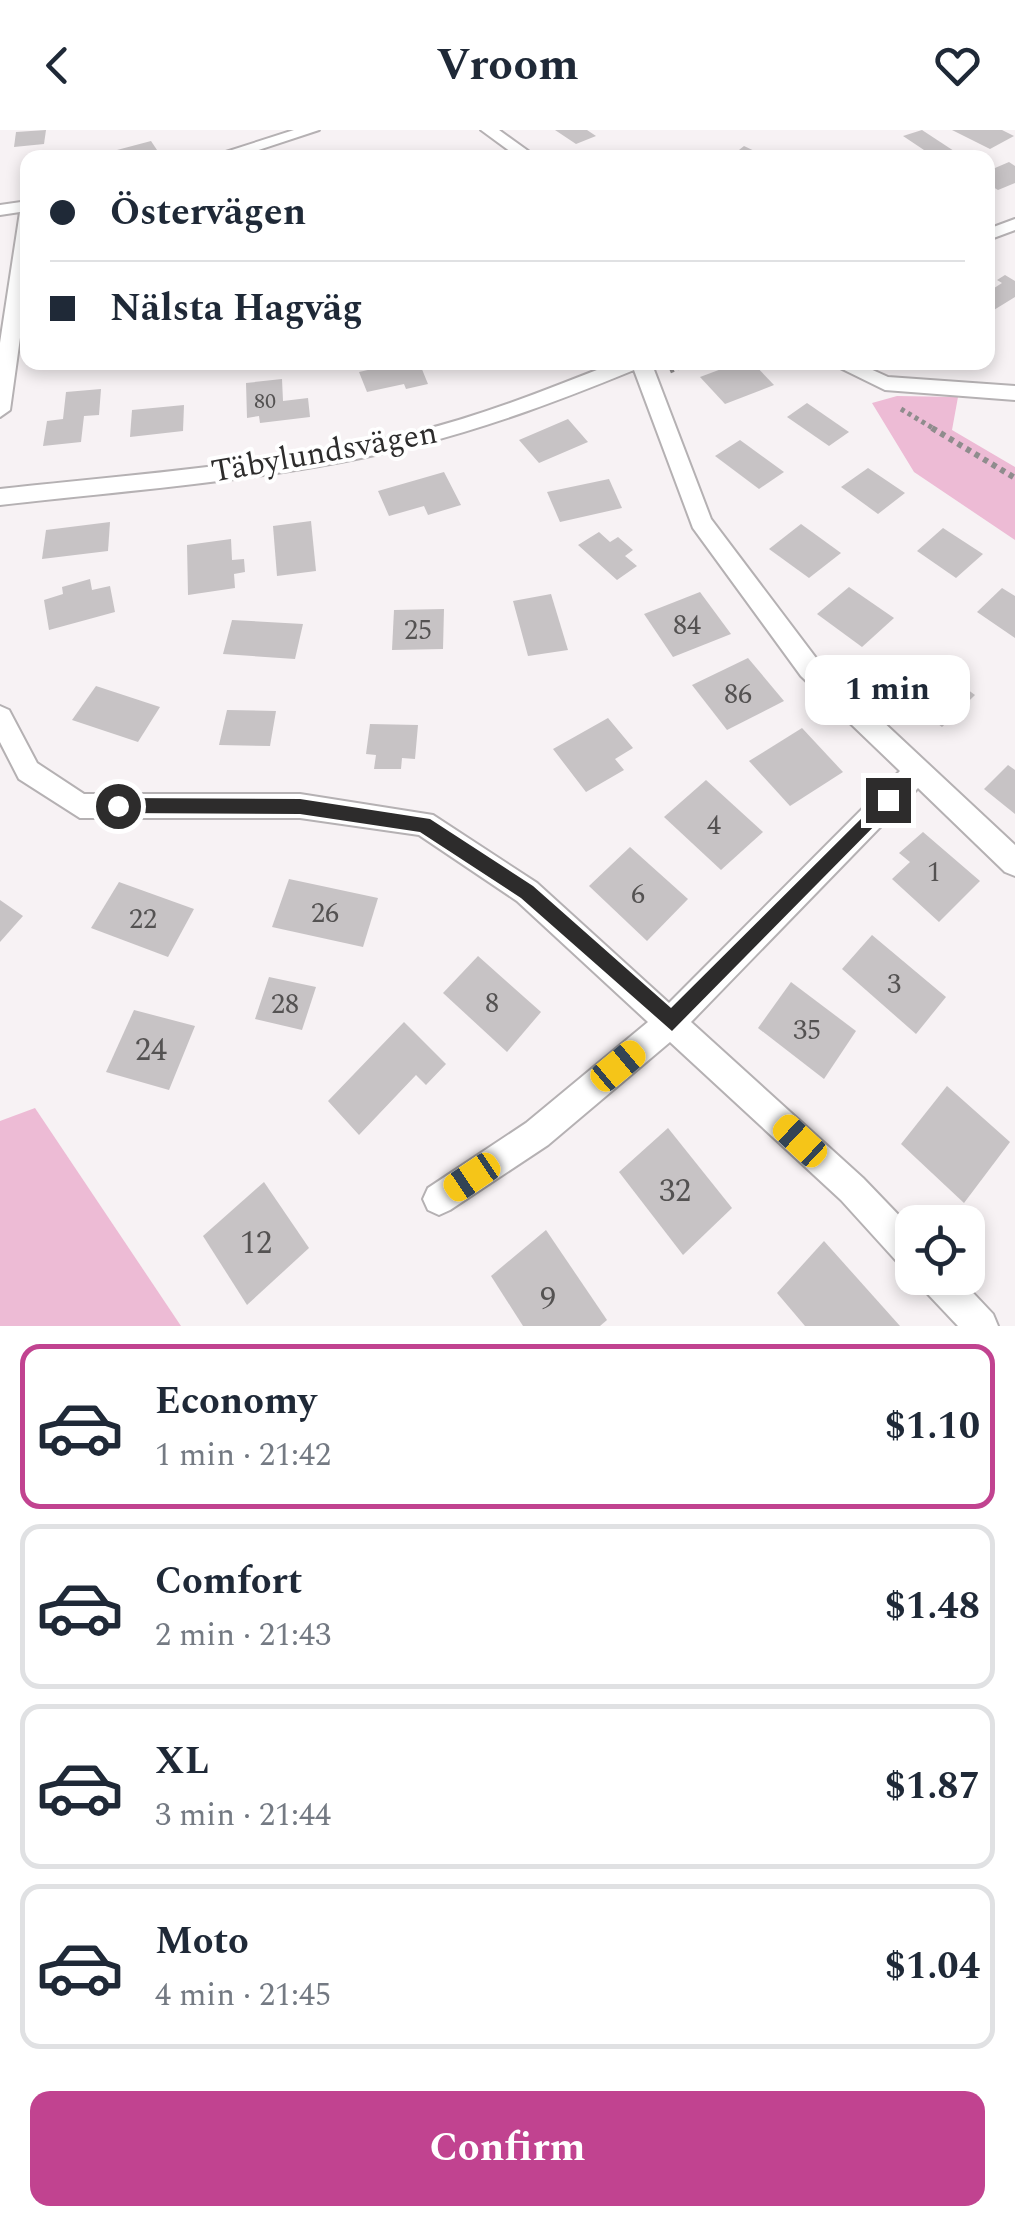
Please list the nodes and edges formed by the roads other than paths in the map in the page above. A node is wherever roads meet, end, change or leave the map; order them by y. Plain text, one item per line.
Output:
1 (311, 130) edge
2 (489, 130) edge
3 (242, 150) edge
4 (518, 150) edge
5 (20, 266) edge
6 (617, 370) edge
7 (642, 370) edge
8 (855, 370) edge
9 (1015, 393) edge
10 (0, 410) edge
11 (0, 497) edge
12 (0, 717) edge
13 (916, 772) junction
14 (1015, 863) edge
15 (672, 1022) junction
16 (440, 1199) dead end
17 (895, 1235) edge
18 (952, 1295) edge
19 (981, 1326) edge

1 - 3 street
2 - 4 street
5 - 10 street
6 - 11 street, Täbylundsvägen
7 - 13 street
8 - 9 street
12 - 15 street
13 - 14 street
13 - 15 street
15 - 16 street
15 - 17 street
18 - 19 street

